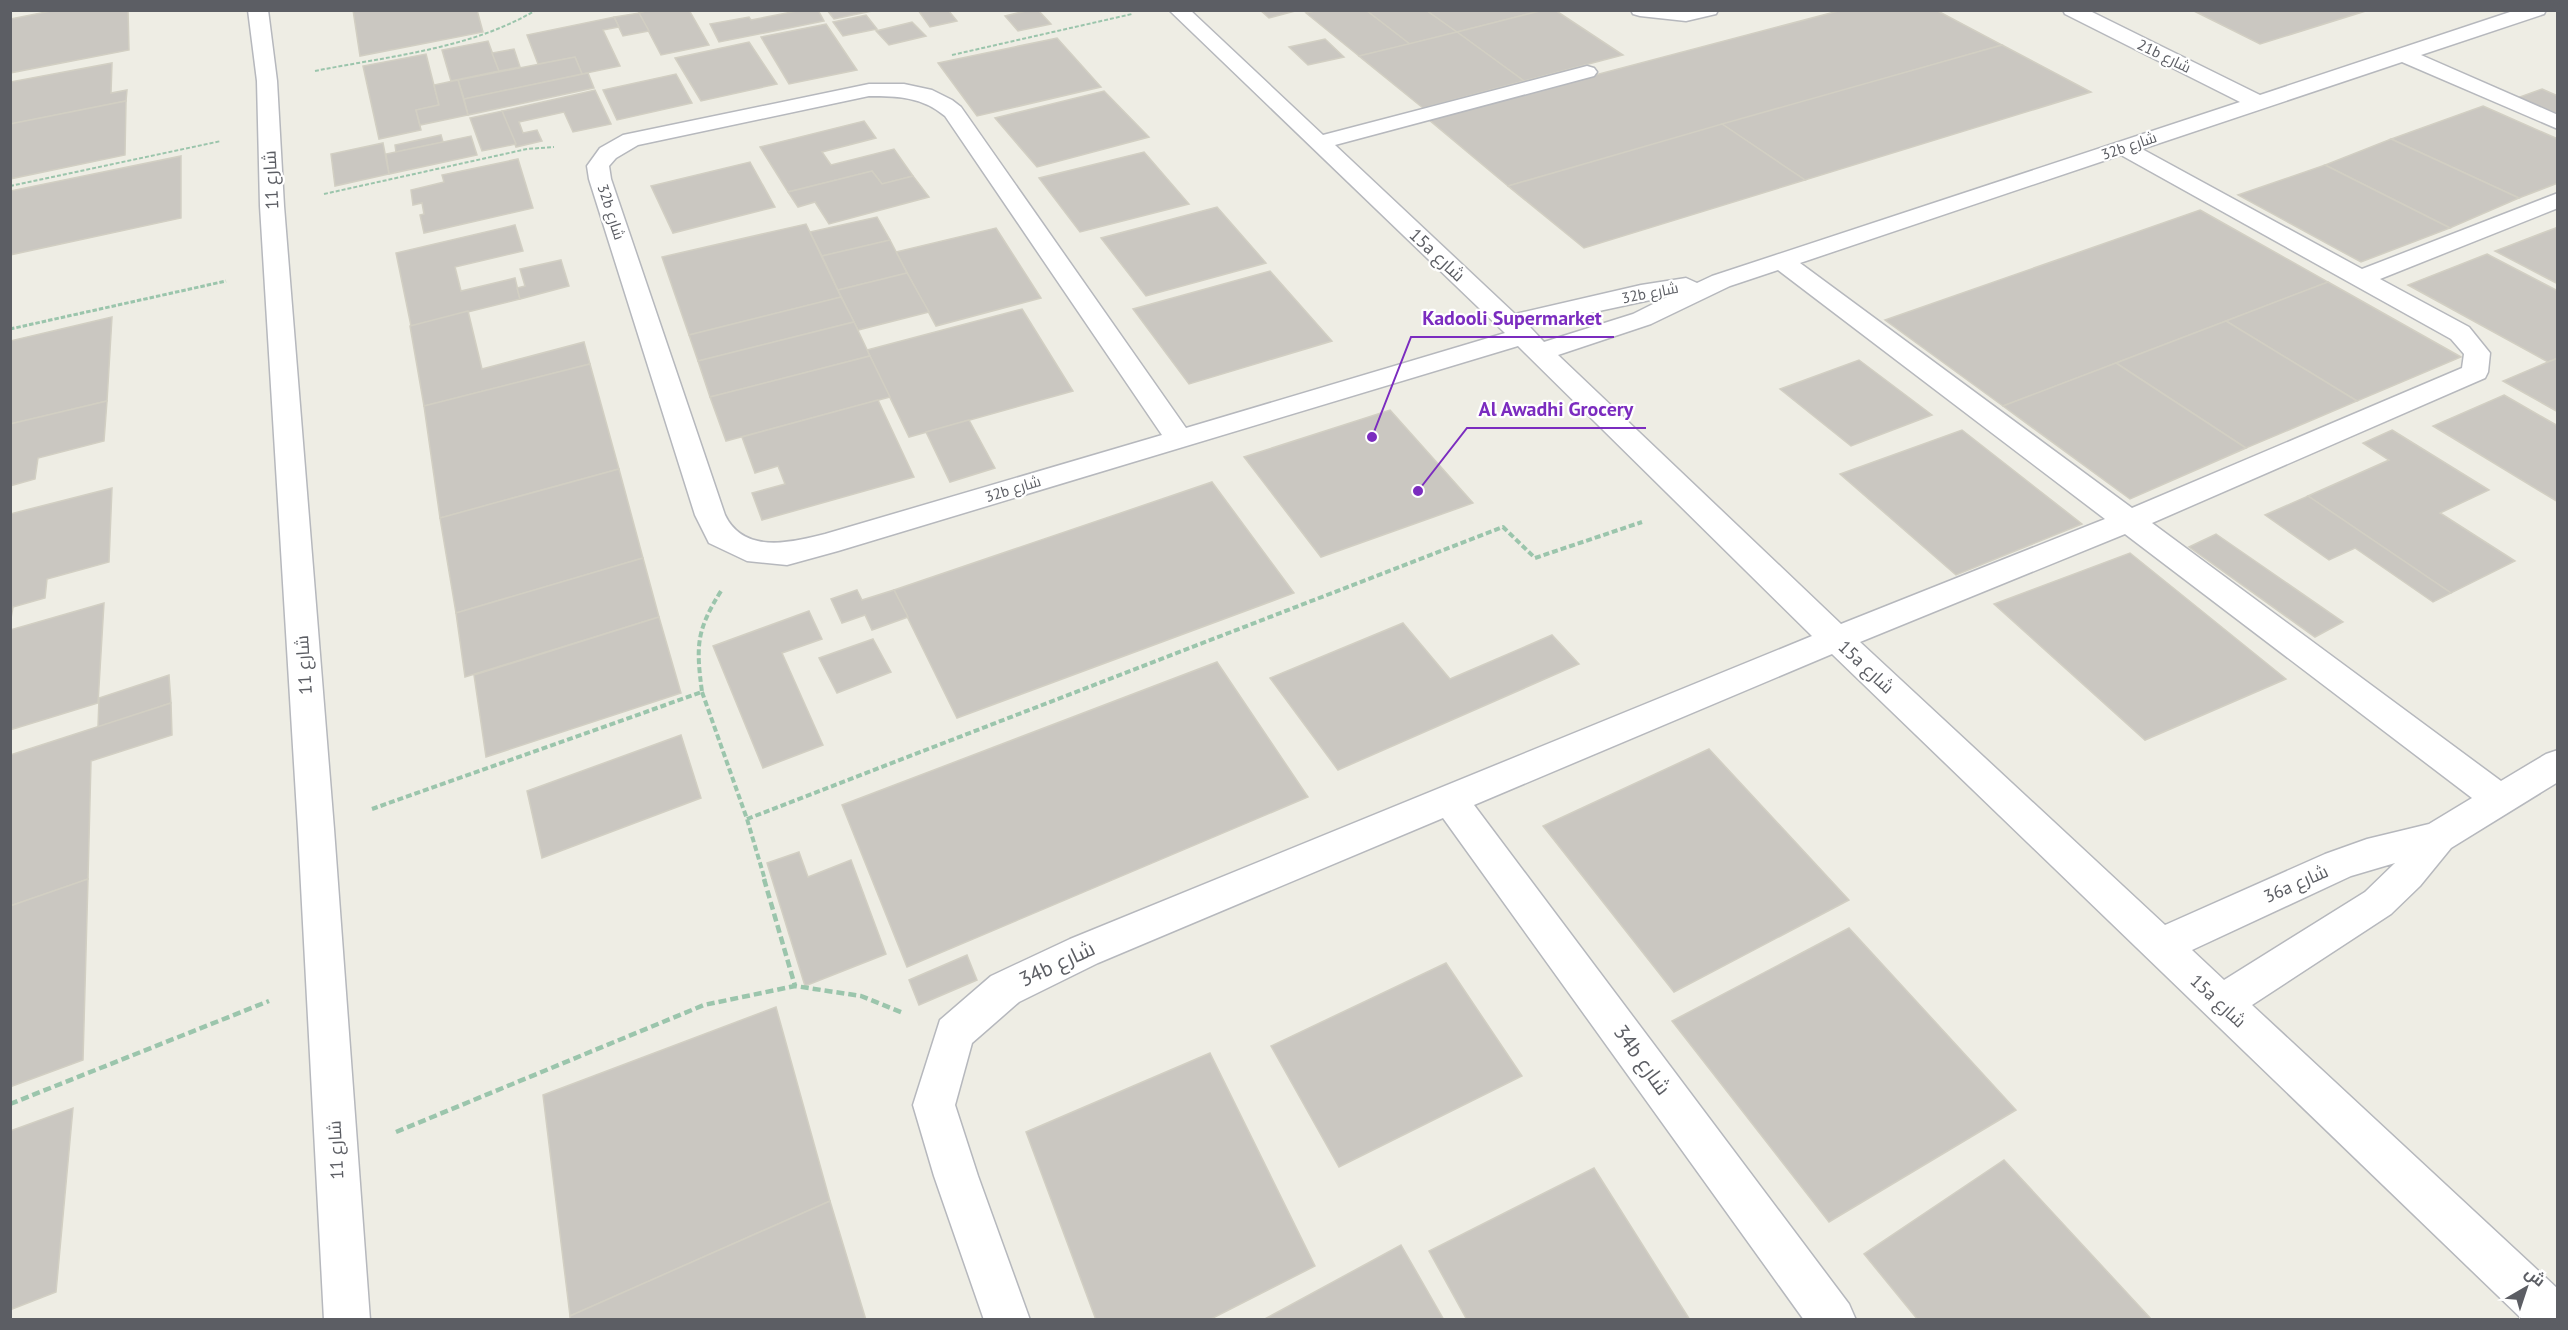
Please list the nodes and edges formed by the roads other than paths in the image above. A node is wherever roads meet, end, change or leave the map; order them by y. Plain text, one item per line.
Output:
1 (258, 10) edge
2 (1178, 10) edge
3 (1640, 10) edge
4 (1709, 10) edge
5 (2072, 10) edge
6 (2537, 10) edge
7 (2404, 55) junction
8 (1587, 72) dead end
9 (2257, 102) junction
10 (2558, 123) edge
11 (1318, 143) junction
12 (2124, 148) junction
13 (2558, 200) edge
14 (1782, 261) junction
15 (2360, 278) junction
16 (1720, 281) junction
17 (1524, 337) junction
18 (1179, 439) junction
19 (2129, 521) junction
20 (1836, 639) junction
21 (2558, 764) edge
22 (1450, 800) junction
23 (2500, 800) junction
24 (2438, 837) junction
25 (2160, 946) junction
26 (2221, 1003) junction
27 (347, 1320) edge
28 (1007, 1320) edge
29 (1833, 1320) edge
30 (2557, 1320) edge

1 - 27 street, شارع 11
2 - 11 street, 15a شارع
3 - 4 street
5 - 9 street, 21b شارع
6 - 7 street, 32b شارع
7 - 9 street, 32b شارع
7 - 10 street
8 - 11 street
9 - 12 street, 32b شارع
11 - 17 street, 15a شارع
12 - 14 street, 32b شارع
12 - 15 street
13 - 15 street
14 - 16 street, 32b شارع
14 - 19 street
15 - 19 street, 34b شارع
16 - 17 street, 32b شارع
16 - 17 street, 32b شارع
17 - 18 street, 32b شارع
17 - 20 street, 15a شارع
18 - 18 street, 32b شارع
19 - 20 street, 34b شارع
19 - 23 street
20 - 22 street, 34b شارع
20 - 25 street, 15a شارع
21 - 23 street, 36a شارع
22 - 28 street, 34b شارع
22 - 29 street, 34b شارع
23 - 24 street, 36a شارع
24 - 25 street, 36a شارع
24 - 26 street, 36a شارع
25 - 26 street, 15a شارع
26 - 30 street, 15a شارع

